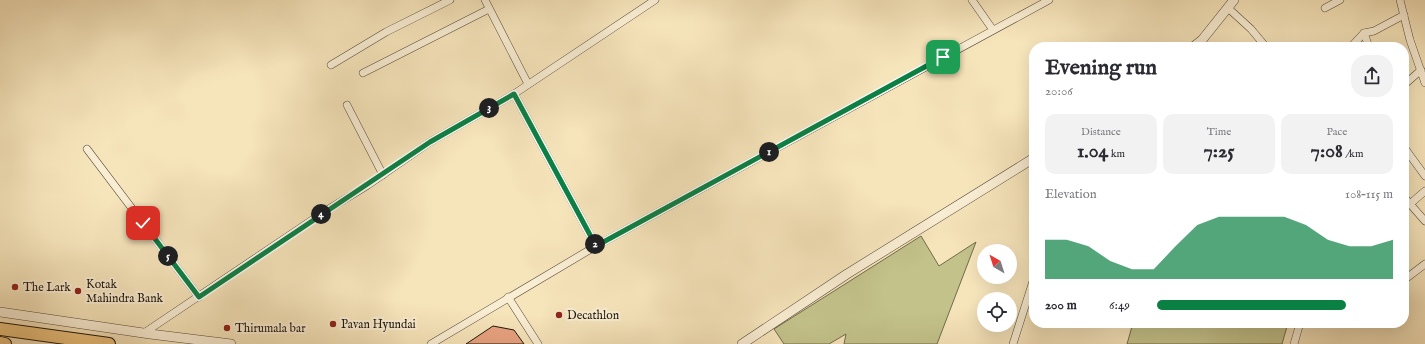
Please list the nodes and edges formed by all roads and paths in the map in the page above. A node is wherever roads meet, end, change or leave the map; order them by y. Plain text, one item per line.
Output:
1 (450, 0) edge
2 (485, 0) edge
3 (655, 0) edge
4 (972, 0) edge
5 (1049, 0) edge
6 (1234, 0) edge
7 (1340, 0) edge
8 (1400, 0) edge
9 (1228, 8) junction
10 (1325, 8) dead end
11 (489, 9) junction
12 (1404, 15) junction
13 (993, 30) junction
14 (1364, 33) junction
15 (1199, 42) edge
16 (1262, 42) edge
17 (1356, 42) edge
18 (1367, 42) edge
19 (331, 65) dead end
20 (1421, 70) junction
21 (363, 73) dead end
22 (1409, 81) edge
23 (1425, 83) edge
24 (528, 84) junction
25 (514, 94) junction
26 (347, 105) dead end
27 (87, 150) dead end
28 (1409, 154) edge
29 (1029, 161) edge
30 (383, 174) junction
31 (1425, 176) edge
32 (1425, 191) edge
33 (1410, 204) joint
34 (1425, 221) edge
35 (596, 246) junction
36 (1425, 264) edge
37 (1409, 276) edge
38 (1029, 294) edge
39 (199, 297) junction
40 (508, 297) junction
41 (1, 309) edge
42 (1299, 328) edge
43 (0, 329) edge
44 (144, 333) junction
45 (0, 343) edge
46 (5, 344) edge
47 (109, 344) edge
48 (231, 344) edge
49 (431, 344) edge
50 (538, 344) edge
51 (742, 344) edge
52 (1013, 344) edge
53 (1294, 344) edge

1 - 19 street
2 - 11 street
3 - 24 street
4 - 13 street
5 - 13 street
6 - 9 street
7 - 10 street
8 - 12 street
9 - 15 street
9 - 16 street
11 - 21 street
11 - 24 street
12 - 14 street
12 - 20 street
13 - 35 street
14 - 17 street
14 - 18 street
20 - 22 street
20 - 23 street
24 - 25 street
25 - 30 street
25 - 35 street
26 - 30 street
27 - 39 street
28 - 31 street
29 - 51 street
30 - 39 street
32 - 33 street
33 - 34 street
35 - 40 street
36 - 37 street
38 - 52 street
39 - 44 street
40 - 49 street
40 - 50 street
41 - 44 street
42 - 53 street
43 - 47 highway
44 - 48 street
45 - 46 highway

